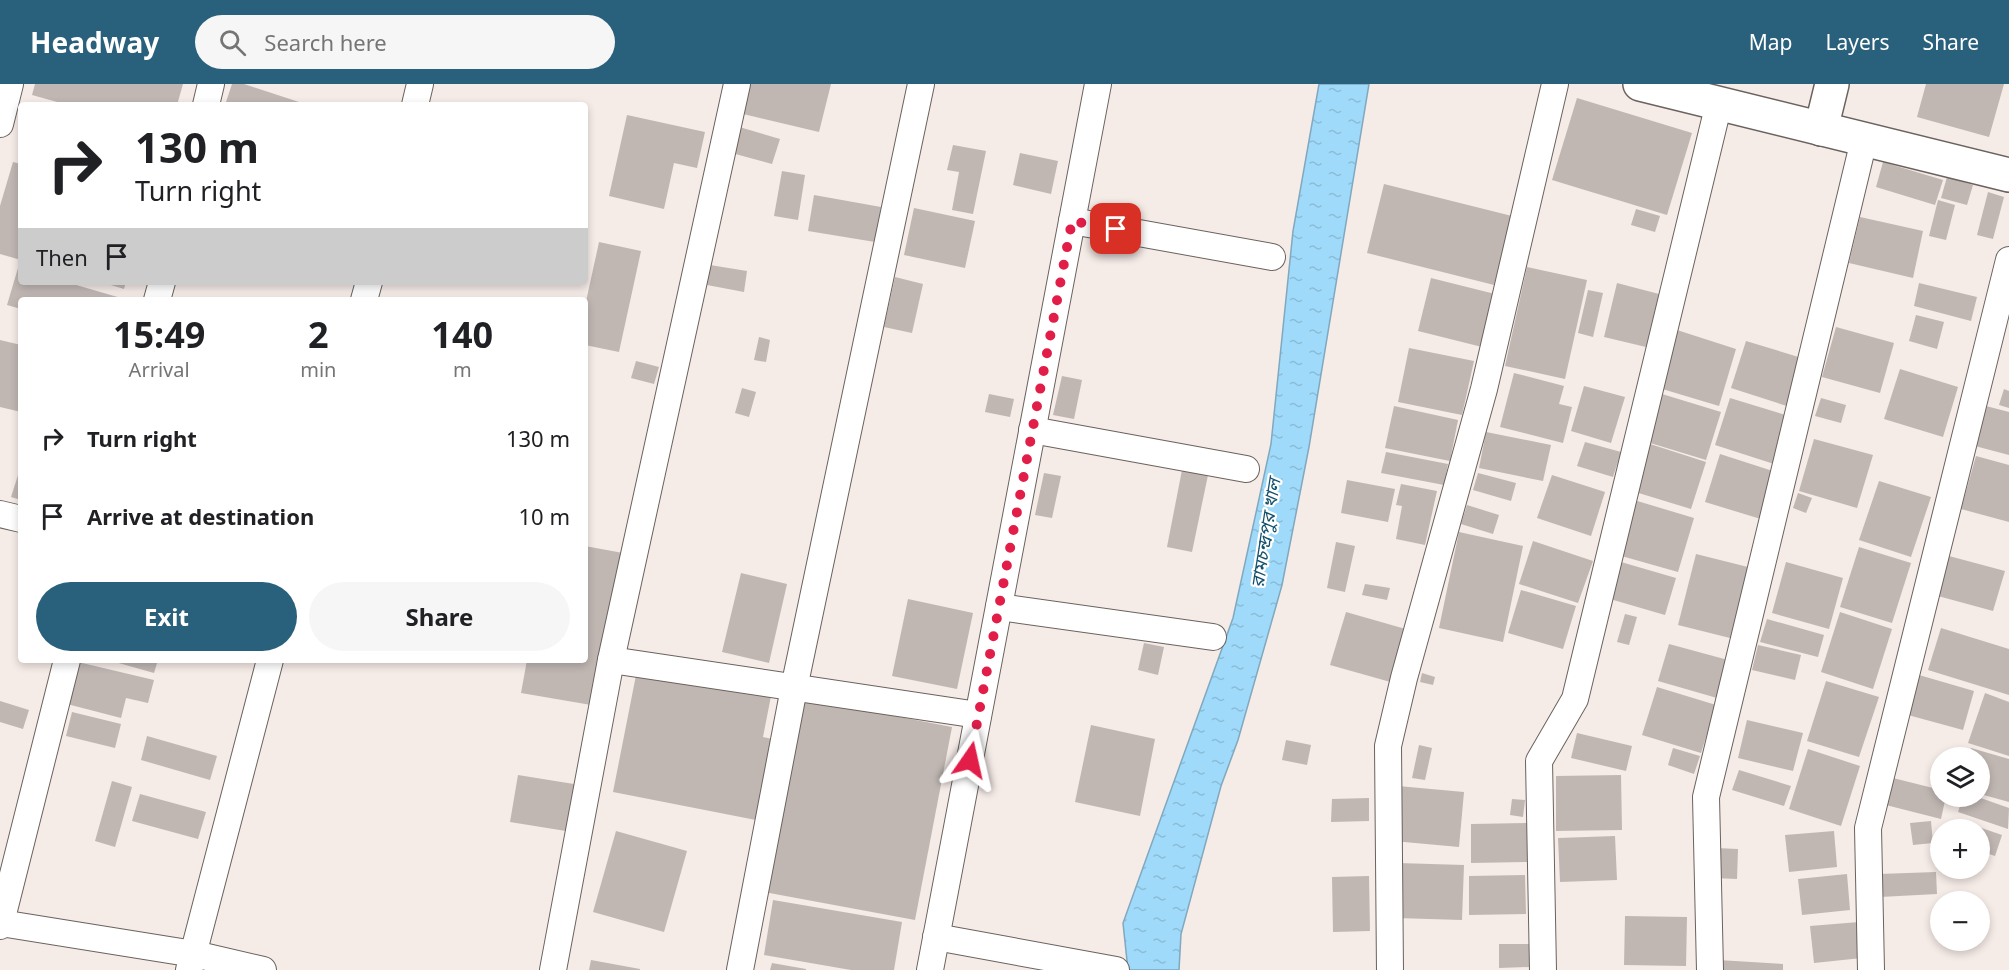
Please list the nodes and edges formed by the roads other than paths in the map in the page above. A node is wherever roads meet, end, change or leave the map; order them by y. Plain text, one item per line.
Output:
1 (10, 84) edge
2 (211, 84) edge
3 (420, 84) edge
4 (737, 84) edge
5 (921, 84) edge
6 (1098, 84) edge
7 (1556, 84) edge
8 (1640, 84) edge
9 (1832, 84) edge
10 (207, 102) edge
11 (416, 102) edge
12 (1719, 104) junction
13 (0, 124) edge
14 (1821, 129) junction
15 (1864, 140) junction
16 (2008, 171) edge
17 (1072, 221) junction
18 (1272, 257) dead end
19 (2009, 260) edge
20 (1032, 430) junction
21 (1246, 469) dead end
22 (0, 514) edge
23 (18, 518) edge
24 (999, 607) junction
25 (1213, 637) dead end
26 (611, 660) junction
27 (66, 663) edge
28 (269, 663) edge
29 (794, 688) junction
30 (978, 715) junction
31 (0, 925) edge
32 (936, 937) junction
33 (191, 962) edge
34 (263, 970) edge
35 (553, 970) edge
36 (740, 970) edge
37 (930, 970) edge
38 (1116, 970) edge
39 (1390, 970) edge
40 (1543, 970) edge
41 (1710, 970) edge
42 (1872, 970) edge

1 - 13 street
2 - 10 street
3 - 11 street
4 - 26 street
5 - 29 street
6 - 17 street
7 - 39 street
8 - 12 street
9 - 14 street
12 - 14 street
12 - 40 street
14 - 15 street
15 - 16 street
15 - 41 street
17 - 18 street
17 - 20 street
19 - 42 street
20 - 21 street
20 - 24 street
22 - 23 street
24 - 25 street
24 - 30 street
26 - 29 street
26 - 35 street
27 - 31 street
28 - 33 street
29 - 30 street
29 - 36 street
30 - 32 street
31 - 33 street
32 - 37 street
32 - 38 street
33 - 34 street

